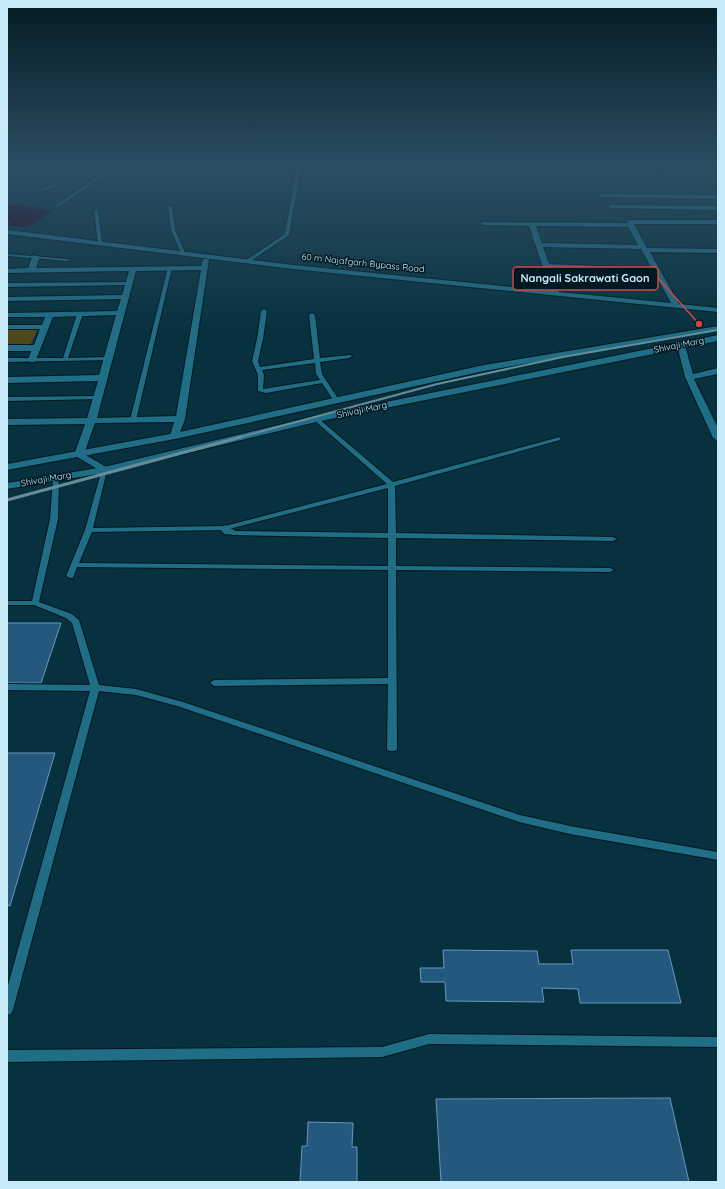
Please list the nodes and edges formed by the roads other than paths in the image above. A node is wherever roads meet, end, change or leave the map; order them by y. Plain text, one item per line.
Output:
1 (97, 221) edge
2 (172, 221) edge
3 (289, 221) edge
4 (718, 222) edge
5 (483, 223) dead end
6 (532, 224) junction
7 (631, 225) junction
8 (7, 231) edge
9 (99, 240) junction
10 (540, 245) junction
11 (643, 249) junction
12 (182, 251) junction
13 (718, 251) edge
14 (7, 256) edge
15 (208, 256) junction
16 (36, 257) junction
17 (250, 259) junction
18 (68, 260) dead end
19 (547, 266) junction
20 (170, 268) junction
21 (204, 268) junction
22 (133, 269) junction
23 (622, 269) dead end
24 (31, 270) junction
25 (7, 271) edge
26 (129, 283) junction
27 (7, 285) edge
28 (554, 290) junction
29 (125, 297) junction
30 (7, 299) edge
31 (674, 302) junction
32 (718, 304) edge
33 (718, 310) edge
34 (264, 312) dead end
35 (120, 313) junction
36 (50, 314) junction
37 (80, 314) junction
38 (7, 315) edge
39 (312, 316) dead end
40 (7, 327) edge
41 (45, 327) junction
42 (718, 328) edge
43 (718, 338) edge
44 (681, 344) junction
45 (7, 348) edge
46 (37, 348) junction
47 (349, 356) dead end
48 (65, 359) junction
49 (108, 359) junction
50 (7, 360) edge
51 (32, 360) junction
52 (317, 361) junction
53 (258, 369) junction
54 (718, 371) edge
55 (689, 377) junction
56 (102, 378) junction
57 (7, 380) edge
58 (322, 381) junction
59 (96, 398) junction
60 (7, 399) edge
61 (336, 400) junction
62 (180, 419) junction
63 (316, 419) junction
64 (133, 420) junction
65 (91, 421) junction
66 (7, 422) edge
67 (175, 436) junction
68 (718, 438) edge
69 (558, 439) dead end
70 (79, 455) junction
71 (7, 467) edge
72 (104, 470) junction
73 (56, 478) junction
74 (392, 485) junction
75 (7, 486) edge
76 (89, 530) junction
77 (229, 531) junction
78 (392, 537) junction
79 (613, 539) dead end
80 (75, 565) junction
81 (392, 568) junction
82 (610, 570) dead end
83 (70, 576) dead end
84 (7, 603) edge
85 (35, 603) junction
86 (392, 681) junction
87 (214, 683) dead end
88 (7, 687) edge
89 (95, 688) junction
90 (392, 749) dead end
91 (718, 856) edge
92 (7, 1010) edge
93 (718, 1042) edge
94 (7, 1056) edge

1 - 9 lane
2 - 12 lane
3 - 17 lane
4 - 7 street
5 - 6 street
6 - 7 street
6 - 10 street
7 - 11 street
8 - 9 street, 60 m Najafgarh Bypass Road
9 - 12 street, 60 m Najafgarh Bypass Road
10 - 11 street
10 - 19 street
11 - 13 street
11 - 31 street
12 - 15 street, 60 m Najafgarh Bypass Road
12 - 17 street, 60 m Najafgarh Bypass Road
14 - 16 lane
15 - 17 street, 60 m Najafgarh Bypass Road
15 - 21 street
16 - 18 lane
16 - 24 street
17 - 28 street, 60 m Najafgarh Bypass Road
19 - 23 street
19 - 28 street
20 - 21 street
20 - 22 street
20 - 64 lane
21 - 62 street
22 - 24 street
22 - 26 street
24 - 25 street
26 - 27 lane
26 - 29 street
28 - 31 street, 60 m Najafgarh Bypass Road
29 - 30 street
29 - 35 street
31 - 32 street, 60 m Najafgarh Bypass Road
31 - 33 street, 60 m Najafgarh Bypass Road
34 - 53 lane
35 - 37 street
35 - 49 street
36 - 37 street
36 - 38 street
36 - 41 street
37 - 48 lane
39 - 52 lane
40 - 41 street
41 - 46 street
42 - 61 street, Shivaji Marg
43 - 44 street, Shivaji Marg
44 - 55 street
44 - 63 street, Shivaji Marg
45 - 46 street
46 - 51 street
47 - 52 lane
48 - 49 lane
48 - 51 lane
49 - 56 street
50 - 51 lane
52 - 53 lane
52 - 58 lane
53 - 58 lane
54 - 55 street
55 - 68 street
56 - 57 street
56 - 59 street
58 - 61 lane
59 - 60 lane
59 - 65 street
61 - 67 street, Shivaji Marg
62 - 64 street
62 - 67 street
63 - 72 street, Shivaji Marg
63 - 74 lane
64 - 65 street
65 - 66 street
65 - 70 street
67 - 70 street, Shivaji Marg
69 - 74 lane
70 - 71 street, Shivaji Marg
70 - 72 street
72 - 73 street, Shivaji Marg
72 - 76 lane
73 - 75 street, Shivaji Marg
73 - 85 lane
74 - 77 lane
74 - 78 lane
76 - 77 lane
76 - 80 lane
77 - 78 lane
78 - 79 lane
78 - 81 lane
80 - 81 lane
80 - 83 lane
81 - 82 lane
81 - 86 lane
84 - 85 lane
85 - 89 lane
86 - 87 lane
86 - 90 lane
88 - 89 lane
89 - 91 lane
89 - 92 lane
93 - 94 lane

